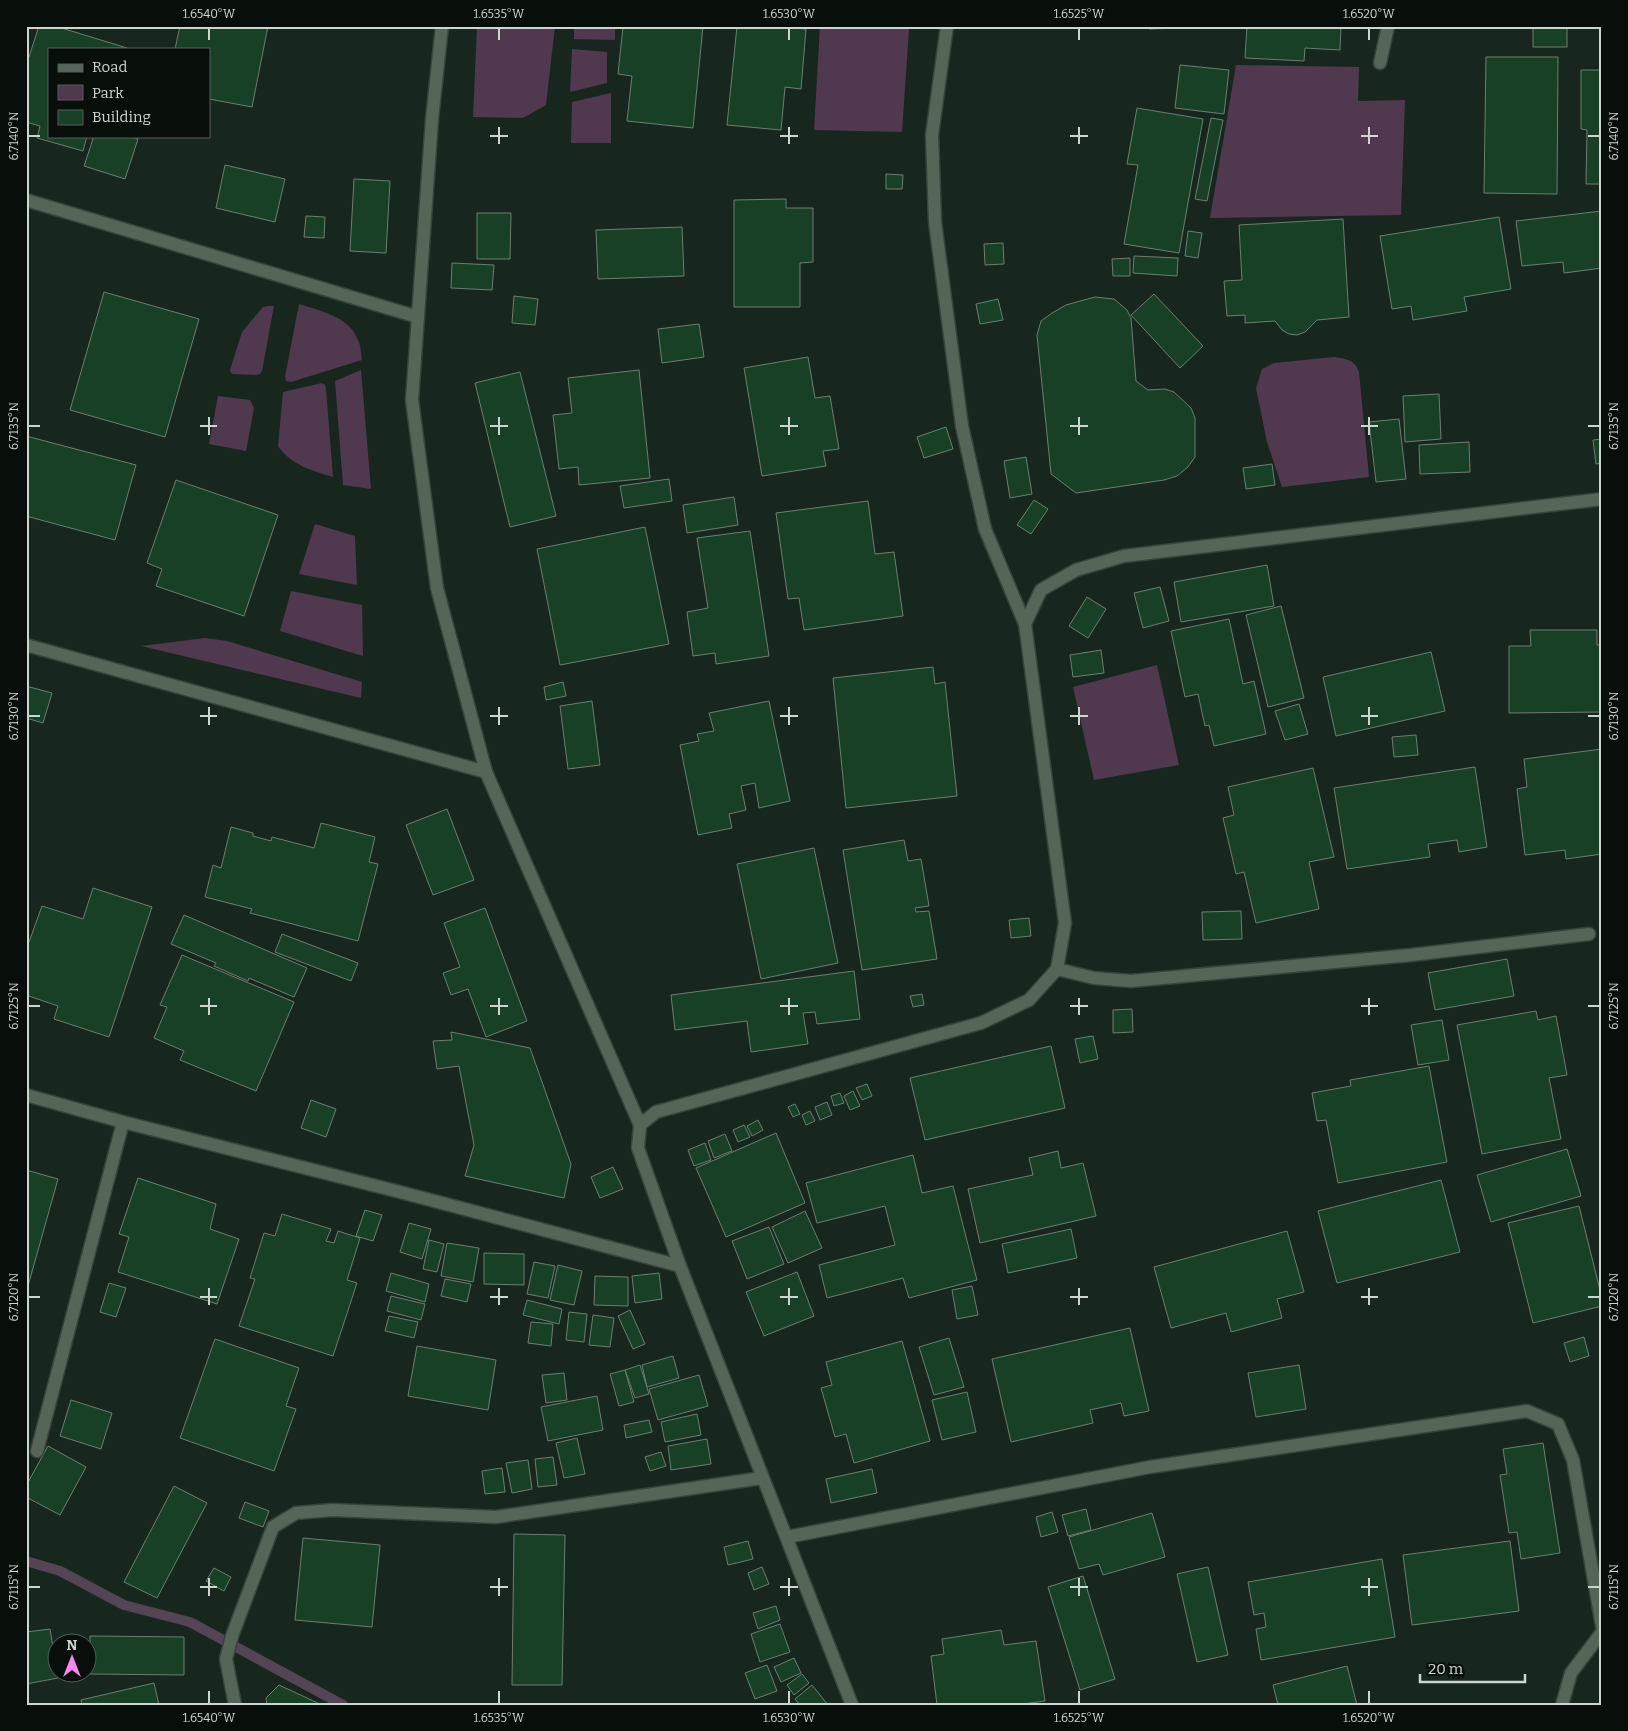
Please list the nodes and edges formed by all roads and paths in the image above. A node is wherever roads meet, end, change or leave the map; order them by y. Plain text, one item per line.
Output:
1 (442, 26) edge
2 (947, 26) edge
3 (1388, 26) edge
4 (1380, 63) dead end
5 (26, 200) edge
6 (418, 317) junction
7 (1602, 499) edge
8 (1025, 624) junction
9 (26, 645) edge
10 (486, 772) junction
11 (1589, 934) dead end
12 (1057, 969) junction
13 (26, 1095) edge
14 (123, 1122) junction
15 (640, 1125) junction
16 (680, 1266) junction
17 (38, 1451) dead end
18 (762, 1478) junction
19 (787, 1537) junction
20 (1602, 1626) edge
21 (1602, 1632) edge
22 (235, 1705) edge
23 (852, 1705) edge
24 (1562, 1705) edge

1 - 6 street
2 - 8 street
3 - 4 street
5 - 6 street
6 - 10 street
7 - 8 street
8 - 12 street
9 - 10 street
10 - 15 street
11 - 12 street
12 - 15 street
13 - 14 street
14 - 16 street
14 - 17 street
15 - 16 street
16 - 18 street
18 - 19 street
18 - 22 street
19 - 20 street
19 - 23 street
21 - 24 street

